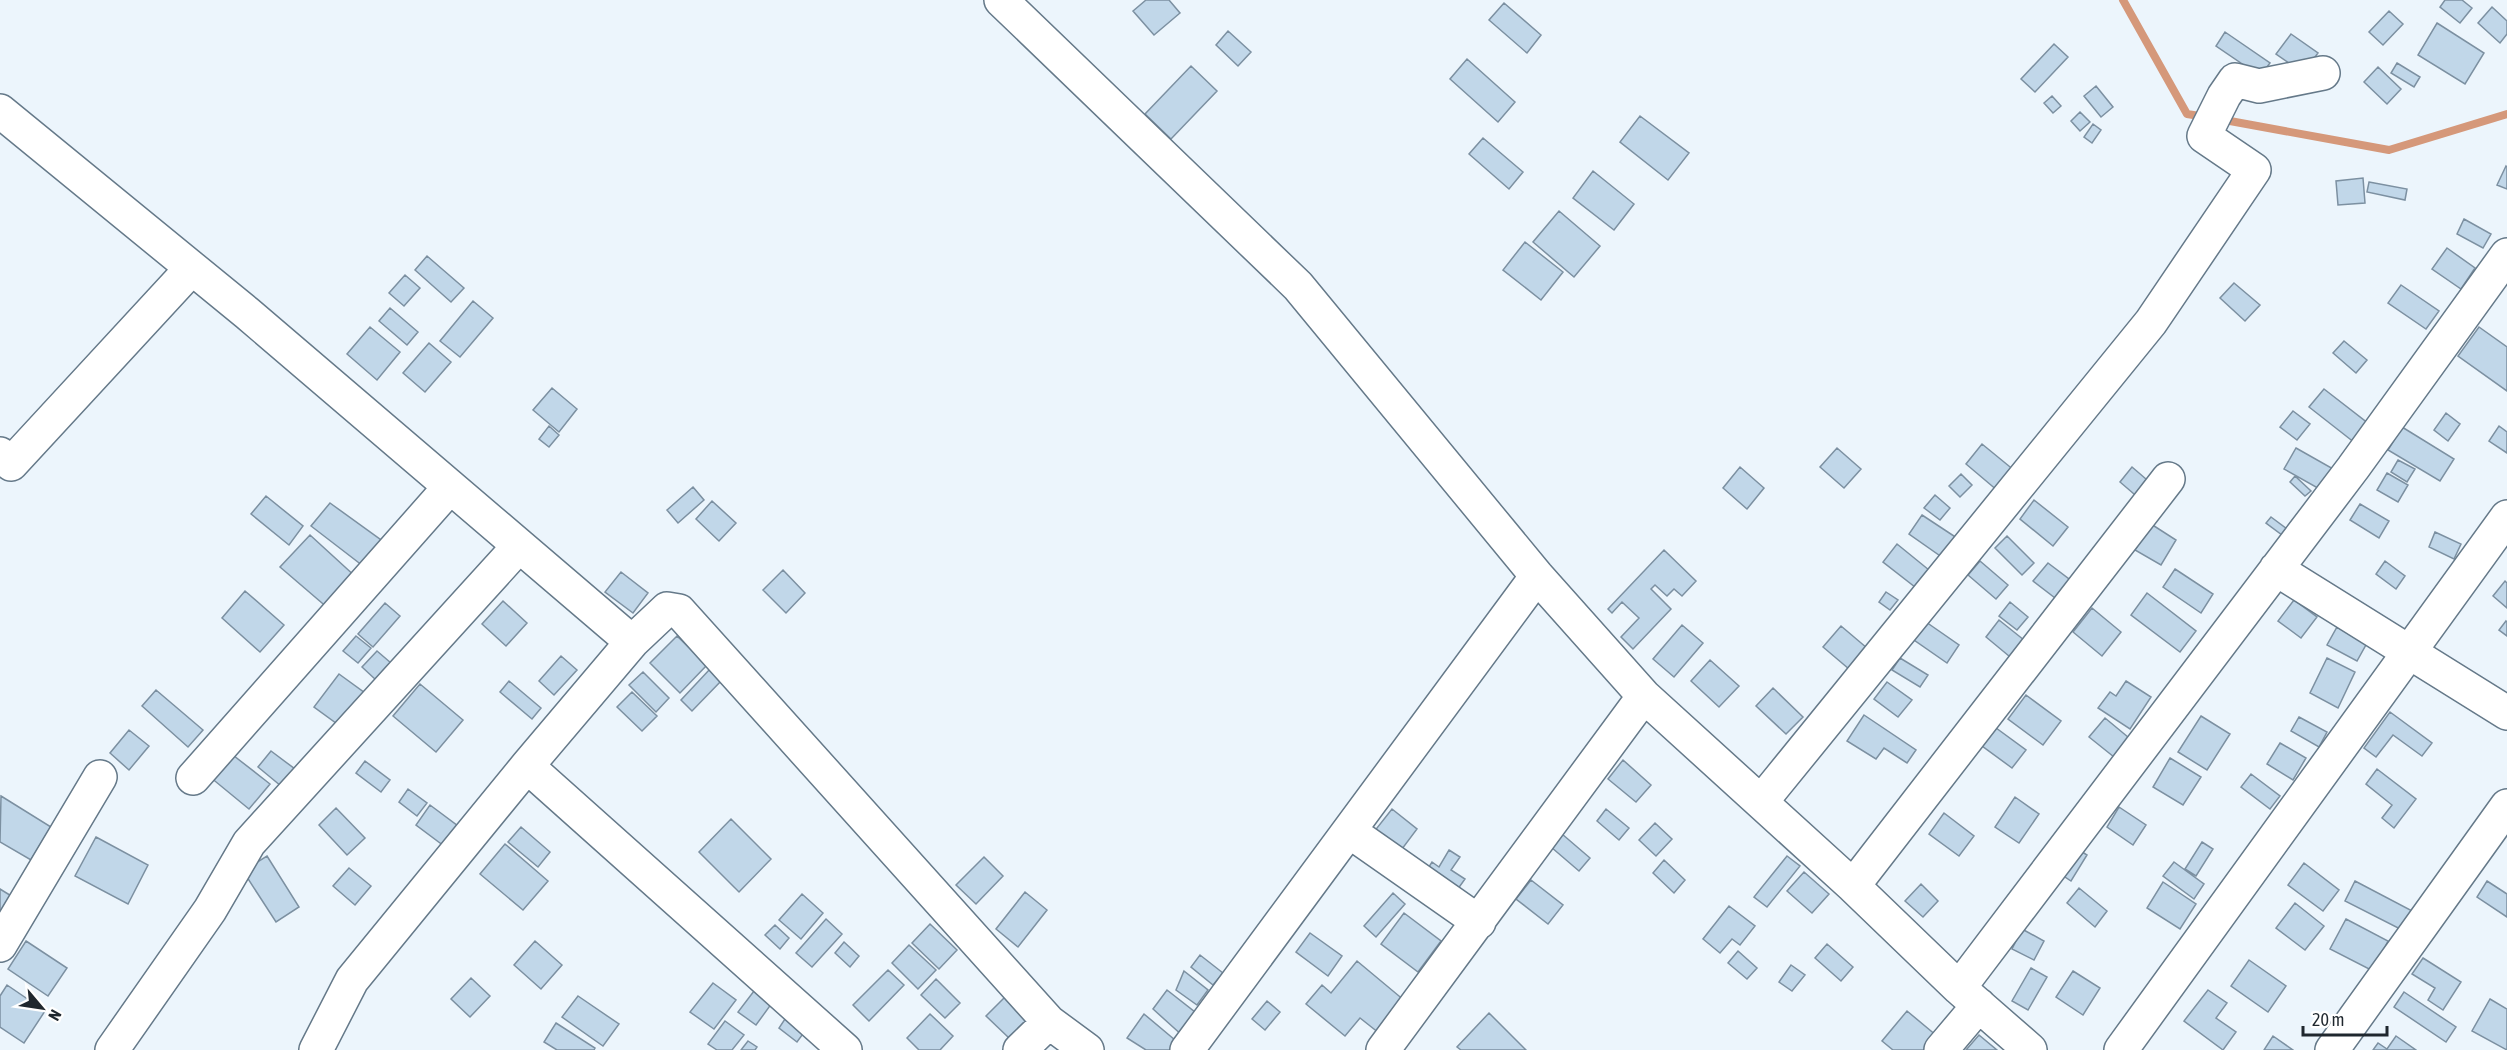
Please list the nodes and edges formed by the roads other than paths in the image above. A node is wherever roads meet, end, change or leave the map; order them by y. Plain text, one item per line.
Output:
1 (1001, 0) edge
2 (2323, 73) dead end
3 (0, 111) edge
4 (2507, 255) edge
5 (192, 268) junction
6 (0, 454) edge
7 (2168, 479) dead end
8 (450, 487) junction
9 (2507, 517) edge
10 (519, 546) junction
11 (2276, 569) junction
12 (1536, 576) junction
13 (632, 642) junction
14 (2409, 652) junction
15 (1644, 696) junction
16 (2507, 713) edge
17 (526, 766) junction
18 (100, 777) dead end
19 (193, 778) dead end
20 (1761, 802) junction
21 (2507, 806) edge
22 (1349, 831) junction
23 (1853, 886) junction
24 (1479, 922) junction
25 (0, 945) edge
26 (1969, 996) junction
27 (1050, 1022) junction
28 (112, 1050) edge
29 (316, 1050) edge
30 (845, 1050) edge
31 (1020, 1050) edge
32 (1087, 1050) edge
33 (1186, 1050) edge
34 (1383, 1050) edge
35 (1941, 1050) edge
36 (2030, 1050) edge
37 (2121, 1050) edge
38 (2332, 1050) edge

1 - 12 street
2 - 20 street
3 - 5 street
4 - 11 street
5 - 6 street
5 - 8 street
7 - 23 street
8 - 10 street
8 - 19 street
9 - 14 street
10 - 13 street
10 - 28 street
11 - 14 street
11 - 26 street
12 - 15 street
12 - 22 street
13 - 17 street
13 - 27 street
14 - 16 street
14 - 37 street
15 - 20 street
15 - 24 street
17 - 29 street
17 - 30 street
18 - 25 street
20 - 23 street
21 - 38 street
22 - 24 street
22 - 33 street
23 - 26 street
24 - 34 street
26 - 35 street
26 - 36 street
27 - 31 street
27 - 32 street

